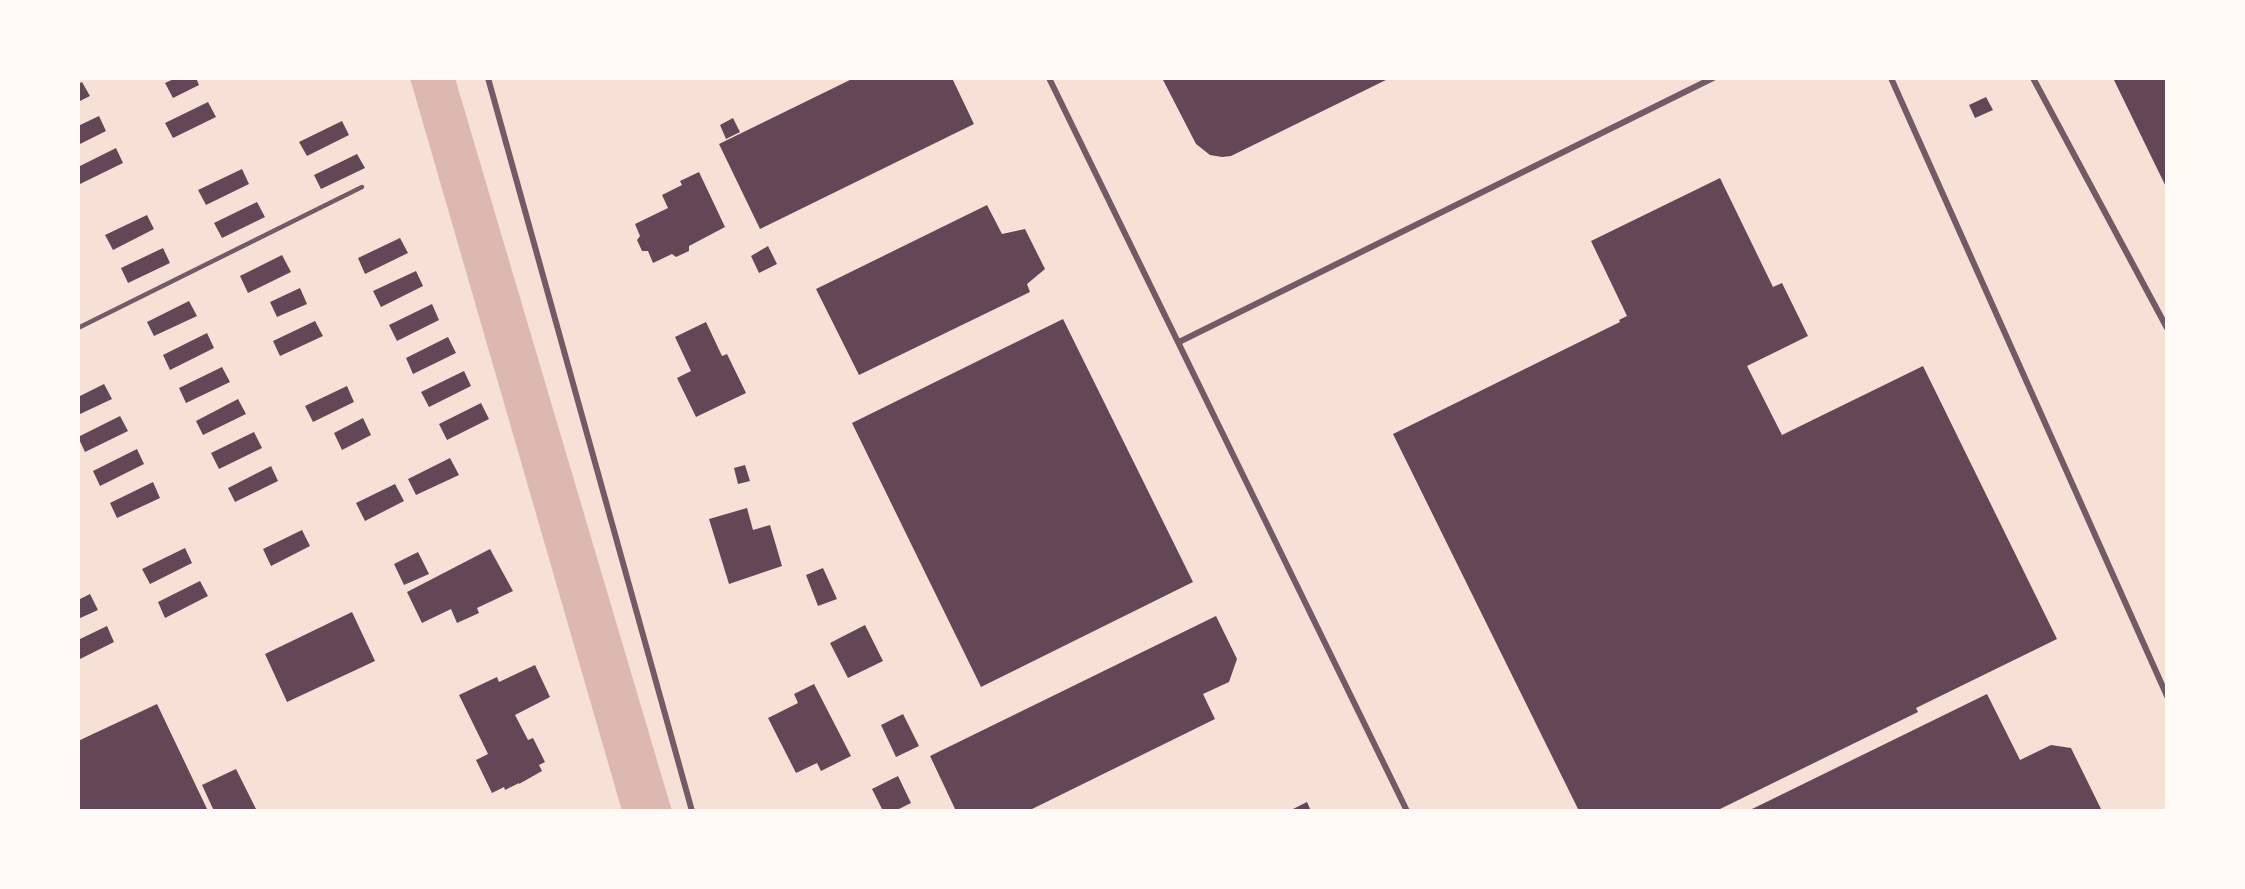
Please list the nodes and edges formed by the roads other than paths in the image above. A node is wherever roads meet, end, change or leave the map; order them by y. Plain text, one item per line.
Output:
1 (488, 78) edge
2 (1049, 78) edge
3 (1713, 78) edge
4 (1891, 78) edge
5 (2033, 78) edge
6 (362, 187) dead end
7 (78, 328) edge
8 (2167, 328) edge
9 (1179, 342) junction
10 (2167, 696) edge
11 (692, 811) edge
12 (1407, 811) edge

1 - 11 street
2 - 9 street
3 - 9 street
4 - 10 street
5 - 8 street
6 - 7 lane
9 - 12 street

